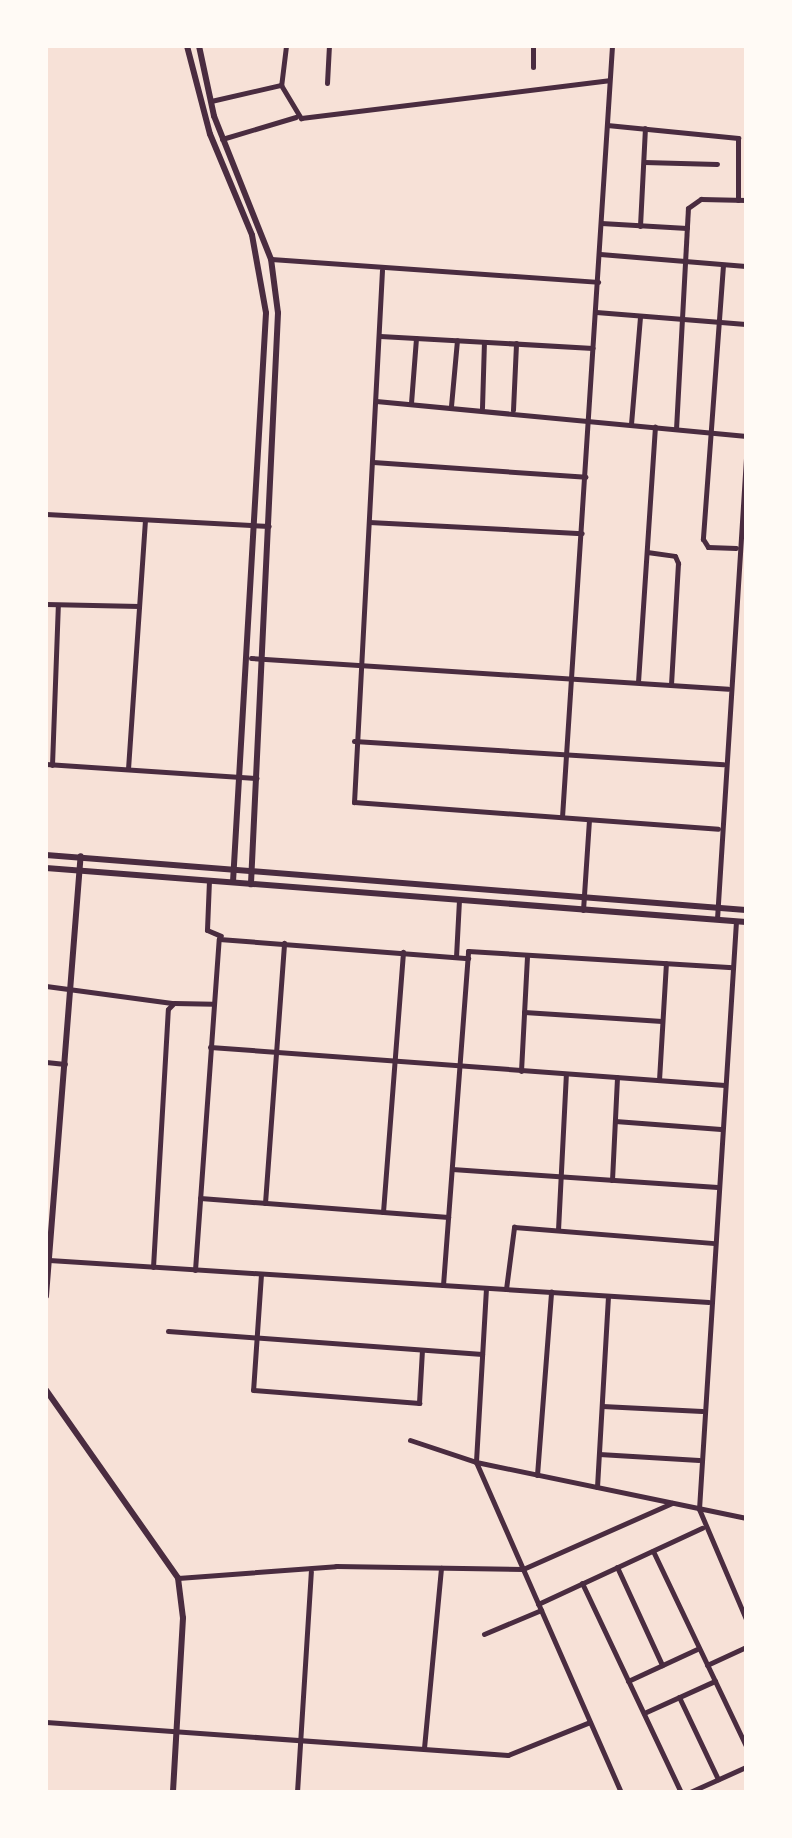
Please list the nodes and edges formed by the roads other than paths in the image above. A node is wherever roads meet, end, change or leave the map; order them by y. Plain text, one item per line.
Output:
1 (187, 46) edge
2 (199, 46) edge
3 (286, 46) edge
4 (329, 46) edge
5 (533, 46) edge
6 (612, 46) edge
7 (533, 67) dead end
8 (609, 80) junction
9 (327, 83) dead end
10 (281, 85) junction
11 (211, 101) junction
12 (201, 103) junction
13 (296, 117) junction
14 (607, 125) junction
15 (645, 128) junction
16 (222, 139) junction
17 (644, 162) junction
18 (717, 164) dead end
19 (738, 200) junction
20 (746, 200) edge
21 (601, 223) junction
22 (640, 226) junction
23 (687, 228) junction
24 (599, 254) junction
25 (271, 259) junction
26 (684, 260) junction
27 (723, 265) junction
28 (746, 266) edge
29 (382, 270) junction
30 (598, 282) junction
31 (596, 312) junction
32 (640, 316) junction
33 (680, 318) junction
34 (722, 321) junction
35 (746, 324) edge
36 (380, 336) junction
37 (416, 338) junction
38 (457, 340) junction
39 (484, 342) junction
40 (516, 343) junction
41 (593, 348) junction
42 (376, 401) junction
43 (411, 403) junction
44 (451, 406) junction
45 (482, 408) junction
46 (513, 410) junction
47 (589, 418) junction
48 (631, 424) junction
49 (655, 427) junction
50 (676, 429) junction
51 (716, 433) junction
52 (746, 436) edge
53 (746, 455) edge
54 (373, 462) junction
55 (585, 477) junction
56 (46, 514) edge
57 (145, 521) junction
58 (369, 522) junction
59 (258, 526) junction
60 (270, 526) junction
61 (582, 533) junction
62 (736, 548) junction
63 (647, 552) junction
64 (46, 604) edge
65 (58, 605) junction
66 (139, 606) junction
67 (251, 658) junction
68 (264, 659) junction
69 (361, 663) junction
70 (572, 678) junction
71 (638, 682) junction
72 (671, 685) junction
73 (728, 689) junction
74 (354, 741) junction
75 (567, 754) junction
76 (49, 764) edge
77 (723, 764) junction
78 (128, 769) junction
79 (242, 778) junction
80 (257, 778) junction
81 (562, 817) junction
82 (589, 820) junction
83 (718, 829) junction
84 (46, 855) edge
85 (81, 856) junction
86 (46, 868) edge
87 (79, 870) junction
88 (235, 870) junction
89 (252, 871) junction
90 (209, 880) junction
91 (233, 882) junction
92 (251, 884) junction
93 (459, 899) junction
94 (583, 900) junction
95 (717, 907) junction
96 (746, 910) edge
97 (583, 911) junction
98 (717, 919) junction
99 (736, 921) junction
100 (746, 922) edge
101 (221, 936) junction
102 (284, 943) junction
103 (403, 952) junction
104 (527, 955) junction
105 (456, 957) junction
106 (468, 958) junction
107 (666, 963) junction
108 (733, 967) junction
109 (46, 986) edge
110 (71, 988) junction
111 (174, 1003) junction
112 (213, 1004) junction
113 (524, 1012) junction
114 (662, 1021) junction
115 (210, 1047) junction
116 (276, 1052) junction
117 (46, 1062) edge
118 (394, 1062) junction
119 (65, 1064) junction
120 (459, 1067) junction
121 (521, 1071) junction
122 (566, 1074) junction
123 (617, 1077) junction
124 (659, 1080) junction
125 (725, 1085) junction
126 (615, 1121) junction
127 (721, 1129) junction
128 (452, 1169) junction
129 (561, 1176) junction
130 (612, 1180) junction
131 (717, 1187) junction
132 (200, 1198) junction
133 (265, 1203) junction
134 (383, 1212) junction
135 (448, 1217) junction
136 (558, 1230) junction
137 (714, 1243) junction
138 (49, 1260) junction
139 (153, 1267) junction
140 (47, 1270) edge
141 (195, 1270) junction
142 (261, 1274) junction
143 (443, 1285) junction
144 (486, 1288) junction
145 (506, 1289) junction
146 (551, 1292) junction
147 (46, 1296) edge
148 (608, 1296) junction
149 (709, 1302) junction
150 (168, 1331) dead end
151 (256, 1337) junction
152 (422, 1350) junction
153 (482, 1354) junction
154 (46, 1390) edge
155 (602, 1406) junction
156 (702, 1411) junction
157 (410, 1440) dead end
158 (599, 1454) junction
159 (699, 1460) junction
160 (476, 1462) junction
161 (537, 1475) junction
162 (597, 1487) junction
163 (672, 1503) junction
164 (699, 1509) junction
165 (746, 1518) edge
166 (702, 1528) junction
167 (653, 1551) junction
168 (617, 1567) junction
169 (441, 1568) junction
170 (523, 1569) junction
171 (311, 1571) junction
172 (178, 1578) junction
173 (582, 1583) junction
174 (539, 1607) junction
175 (746, 1619) edge
176 (484, 1634) dead end
177 (746, 1647) edge
178 (699, 1648) junction
179 (662, 1665) junction
180 (707, 1665) junction
181 (628, 1681) junction
182 (715, 1681) junction
183 (679, 1697) junction
184 (644, 1713) junction
185 (46, 1722) edge
186 (590, 1722) junction
187 (178, 1726) junction
188 (301, 1737) junction
189 (746, 1746) edge
190 (424, 1748) junction
191 (746, 1767) edge
192 (718, 1779) junction
193 (173, 1792) edge
194 (297, 1792) edge
195 (621, 1792) edge
196 (681, 1792) edge
197 (690, 1792) edge

1 - 12 street
2 - 11 street
3 - 10 street
4 - 9 street
5 - 7 street
6 - 8 street
8 - 13 street
8 - 14 street
10 - 11 street
10 - 13 street
11 - 12 street
11 - 16 street
12 - 59 street
13 - 16 street
14 - 15 street
14 - 21 street
15 - 17 street
15 - 19 street
16 - 25 street
17 - 18 street
17 - 22 street
19 - 20 street
19 - 23 street
21 - 22 street
21 - 24 street
22 - 23 street
23 - 26 street
24 - 26 street
24 - 30 street
25 - 29 street
25 - 60 street
26 - 27 street
26 - 33 street
27 - 28 street
27 - 34 street
29 - 30 street
29 - 36 street
30 - 31 street
31 - 32 street
31 - 41 street
32 - 33 street
32 - 48 street
33 - 34 street
33 - 50 street
34 - 35 street
34 - 51 street
36 - 37 street
36 - 42 street
37 - 38 street
37 - 43 street
38 - 39 street
38 - 44 street
39 - 40 street
39 - 45 street
40 - 41 street
40 - 46 street
41 - 47 street
42 - 43 street
42 - 54 street
43 - 44 street
44 - 45 street
45 - 46 street
46 - 47 street
47 - 48 street
47 - 55 street
48 - 49 street
49 - 50 street
49 - 63 street
50 - 51 street
51 - 52 street
51 - 62 street
53 - 62 street
54 - 55 street
54 - 58 street
55 - 61 street
56 - 57 street
57 - 59 street
57 - 66 street
58 - 61 street
58 - 69 street
59 - 60 street
59 - 67 street
60 - 68 street
61 - 70 street
62 - 73 street
63 - 71 street
63 - 72 street
64 - 65 street
65 - 66 street
65 - 76 street
66 - 78 street
67 - 68 street
67 - 79 street
68 - 69 street
68 - 80 street
69 - 70 street
69 - 74 street
70 - 71 street
70 - 75 street
71 - 72 street
72 - 73 street
73 - 77 street
74 - 75 street
74 - 81 street
75 - 77 street
75 - 81 street
76 - 78 street
77 - 83 street
78 - 79 street
79 - 80 street
79 - 88 street
80 - 89 street
81 - 82 street
82 - 83 street
82 - 94 street
83 - 95 street
84 - 85 street
85 - 87 street
85 - 88 street
86 - 87 street
87 - 90 street
87 - 110 street
88 - 89 street
88 - 91 street
89 - 92 street
89 - 94 street
90 - 91 street
90 - 101 street
91 - 92 street
92 - 93 street
93 - 97 street
93 - 105 street
94 - 95 street
94 - 97 street
95 - 96 street
95 - 98 street
97 - 98 street
98 - 99 street
99 - 100 street
99 - 108 street
101 - 102 street
101 - 112 street
102 - 103 street
102 - 116 street
103 - 105 street
103 - 118 street
104 - 106 street
104 - 107 street
104 - 113 street
105 - 106 street
106 - 120 street
107 - 108 street
107 - 114 street
108 - 125 street
109 - 110 street
110 - 111 street
110 - 119 street
111 - 112 street
111 - 139 street
112 - 115 street
113 - 114 street
113 - 121 street
114 - 124 street
115 - 116 street
115 - 132 street
116 - 118 street
116 - 133 street
117 - 119 street
118 - 120 street
118 - 134 street
119 - 138 street
120 - 121 street
120 - 128 street
121 - 122 street
122 - 123 street
122 - 129 street
123 - 124 street
123 - 126 street
124 - 125 street
125 - 127 street
126 - 127 street
126 - 130 street
127 - 131 street
128 - 129 street
128 - 135 street
129 - 130 street
129 - 136 street
130 - 131 street
131 - 137 street
132 - 133 street
132 - 141 street
133 - 134 street
134 - 135 street
135 - 143 street
136 - 137 street
136 - 145 street
137 - 149 street
138 - 139 street
138 - 140 street
139 - 141 street
140 - 147 street
141 - 142 street
142 - 143 street
142 - 151 street
143 - 144 street
144 - 145 street
144 - 153 street
145 - 146 street
146 - 148 street
146 - 161 street
148 - 149 street
148 - 155 street
149 - 156 street
150 - 151 street
151 - 152 street
151 - 152 street
152 - 153 street
153 - 160 street
154 - 172 street
155 - 156 street
155 - 158 street
156 - 159 street
157 - 160 street
158 - 159 street
158 - 162 street
159 - 164 street
160 - 161 street
160 - 170 street
161 - 162 street
162 - 163 street
163 - 164 street
163 - 170 street
164 - 165 street
164 - 166 street
166 - 167 street
166 - 175 street
167 - 168 street
167 - 178 street
168 - 173 street
168 - 179 street
169 - 170 street
169 - 171 street
169 - 190 street
170 - 174 street
171 - 172 street
171 - 188 street
172 - 187 street
173 - 174 street
173 - 181 street
174 - 176 street
174 - 186 street
177 - 180 street
178 - 179 street
178 - 180 street
179 - 181 street
180 - 182 street
181 - 184 street
182 - 183 street
182 - 189 street
183 - 184 street
183 - 192 street
184 - 196 street
185 - 187 street
186 - 190 street
186 - 195 street
187 - 188 street
187 - 193 street
188 - 190 street
188 - 194 street
191 - 192 street
192 - 197 street

